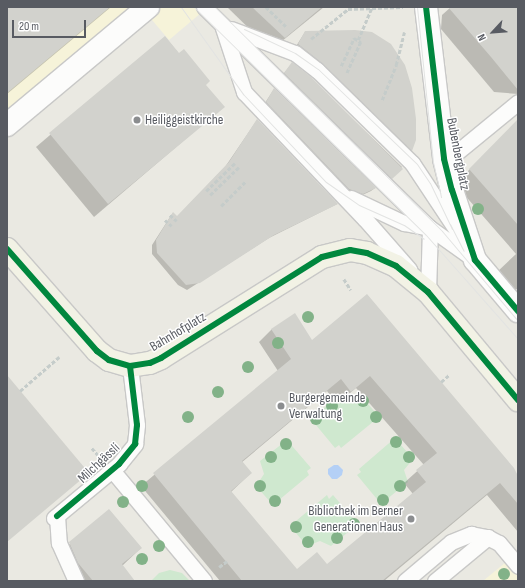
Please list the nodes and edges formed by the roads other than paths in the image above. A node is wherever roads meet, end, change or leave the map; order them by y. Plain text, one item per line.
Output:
1 (148, 7) edge
2 (204, 7) edge
3 (426, 7) edge
4 (222, 25) junction
5 (518, 102) edge
6 (7, 125) edge
7 (445, 162) junction
8 (326, 178) junction
9 (430, 228) junction
10 (7, 249) edge
11 (367, 253) joint
12 (475, 260) junction
13 (428, 292) junction
14 (518, 311) edge
15 (130, 366) junction
16 (518, 400) edge
17 (112, 470) junction
18 (488, 537) junction
19 (518, 566) edge
20 (76, 581) edge
21 (204, 581) edge
22 (405, 581) edge
23 (435, 581) edge

1 - 6 street
2 - 4 lane
3 - 7 street, Bubenbergplatz
4 - 8 lane, Bubenbergplatz
4 - 9 lane, Bubenbergplatz
4 - 12 lane, Bubenbergplatz
5 - 7 lane, Bubenbergplatz
7 - 12 street, Bubenbergplatz
8 - 9 lane, Bubenbergplatz
8 - 13 lane, Bubenbergplatz
9 - 12 lane, Bubenbergplatz
9 - 13 lane
10 - 15 main road, Bahnhofplatz
11 - 13 main road, Bubenbergplatz
11 - 15 main road, Bahnhofplatz
12 - 14 street, Bubenbergplatz
13 - 16 main road, Bubenbergplatz
15 - 17 lane, Milchgässli
17 - 20 lane, Milchgässli
17 - 21 lane
18 - 19 lane
18 - 22 lane
18 - 23 lane

